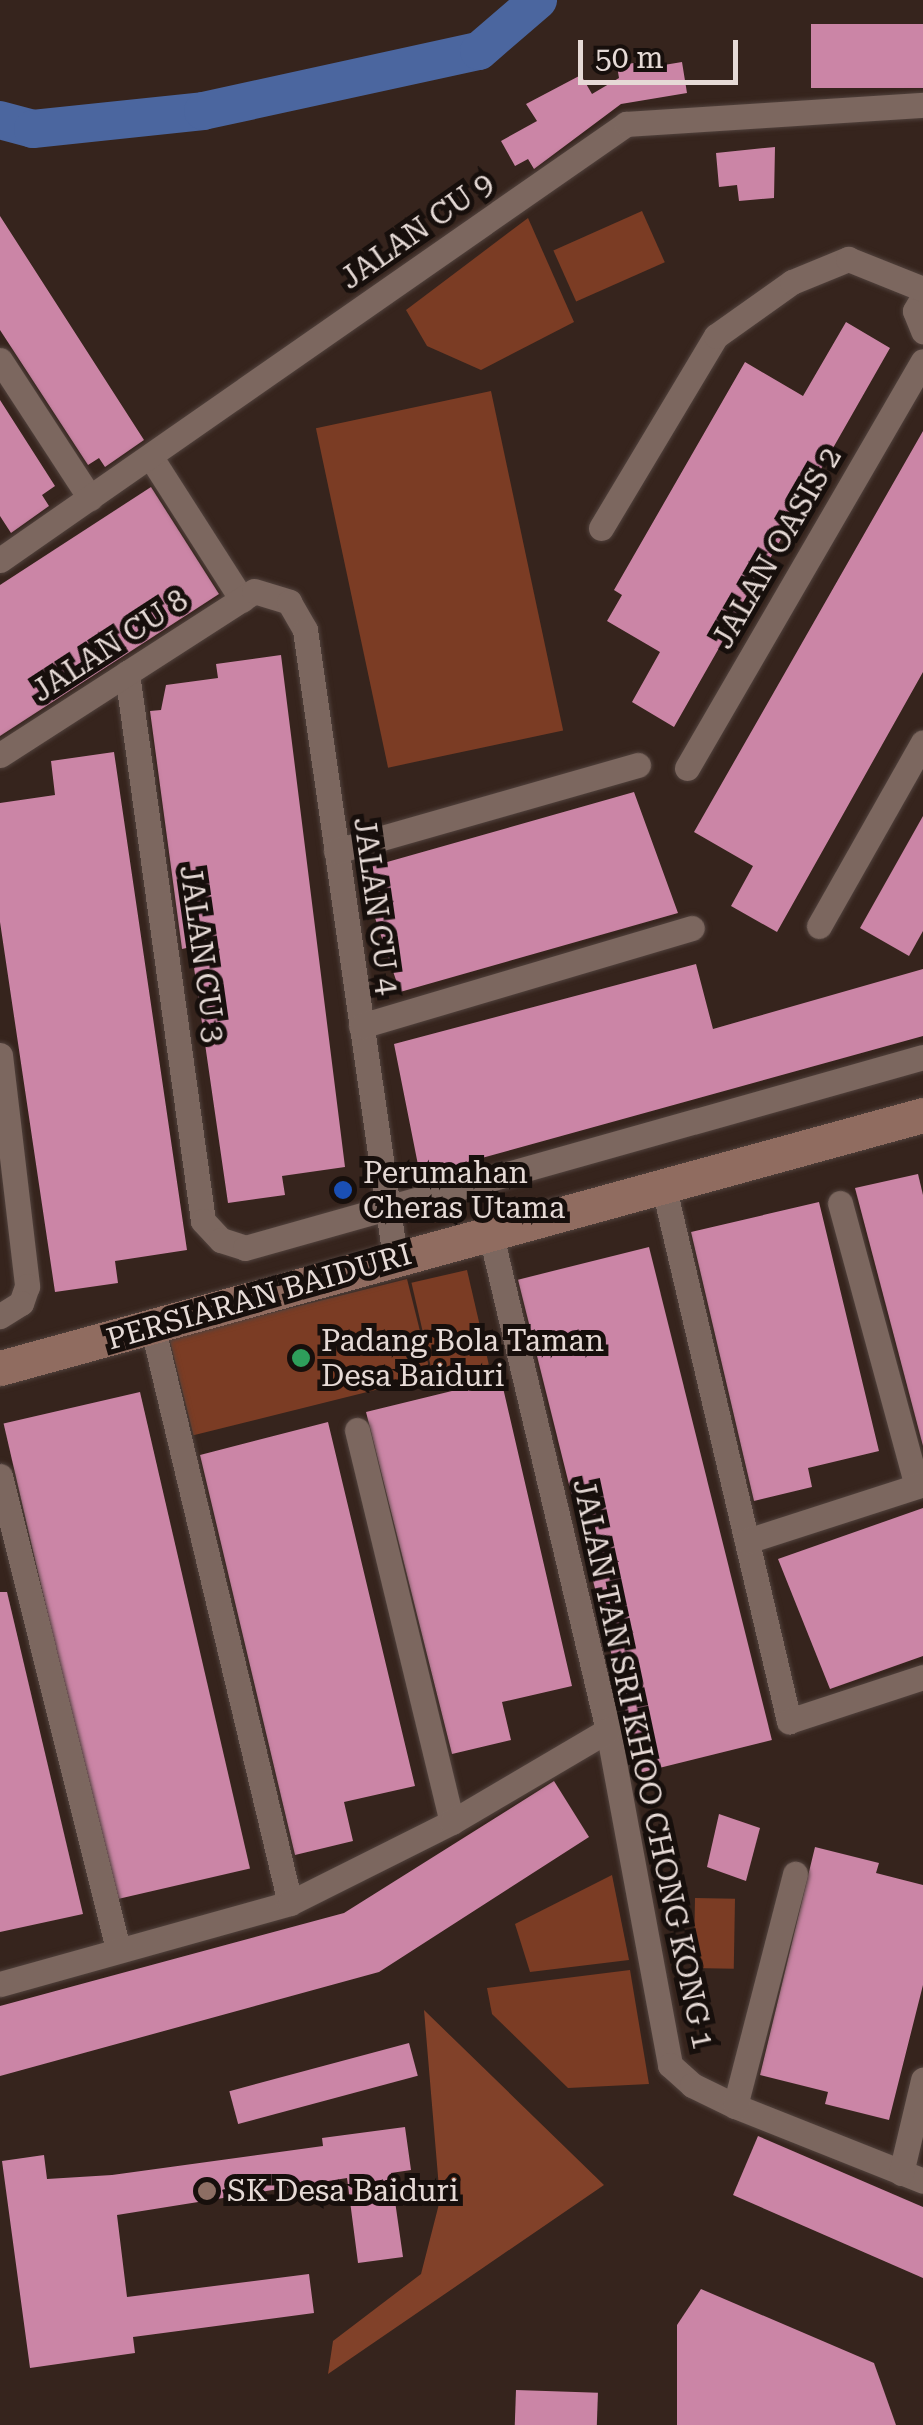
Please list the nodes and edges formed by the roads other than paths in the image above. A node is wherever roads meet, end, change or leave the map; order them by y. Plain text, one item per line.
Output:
1 (923, 105) edge
2 (923, 289) edge
3 (923, 297) edge
4 (923, 331) edge
5 (0, 360) edge
6 (923, 361) edge
7 (152, 459) junction
8 (90, 498) junction
9 (601, 528) dead end
10 (0, 560) edge
11 (248, 596) junction
12 (127, 673) junction
13 (923, 742) edge
14 (0, 755) edge
15 (638, 765) dead end
16 (687, 768) dead end
17 (336, 851) junction
18 (819, 926) dead end
19 (692, 928) dead end
20 (360, 1026) junction
21 (0, 1055) edge
22 (923, 1057) edge
23 (923, 1114) edge
24 (663, 1184) junction
25 (840, 1203) dead end
26 (386, 1204) junction
27 (490, 1232) junction
28 (394, 1258) junction
29 (0, 1316) edge
30 (153, 1328) junction
31 (0, 1368) edge
32 (357, 1430) dead end
33 (0, 1476) edge
34 (920, 1485) edge
35 (748, 1541) junction
36 (923, 1676) edge
37 (608, 1730) junction
38 (452, 1822) junction
39 (794, 1874) dead end
40 (290, 1902) junction
41 (118, 1951) junction
42 (0, 1984) edge
43 (923, 2080) edge
44 (735, 2106) junction
45 (912, 2177) edge

1 - 7 street, JALAN CU 9
2 - 9 street
3 - 4 street
5 - 8 street
6 - 16 street, JALAN OASIS 2
7 - 8 street, JALAN CU 9
7 - 11 street
8 - 10 street, JALAN CU 9
11 - 12 street, JALAN CU 8
11 - 17 street, JALAN CU 4
12 - 14 street, JALAN CU 8
12 - 26 street, JALAN CU 3
13 - 18 street
15 - 17 street
17 - 20 street, JALAN CU 4
19 - 20 street
20 - 26 street, JALAN CU 4
21 - 29 street
22 - 26 street
23 - 24 street, PERSIARAN BAIDURI
24 - 27 street, PERSIARAN BAIDURI
24 - 35 street
25 - 34 street
26 - 28 street, JALAN CU 4
27 - 28 street, PERSIARAN BAIDURI
27 - 37 street, JALAN TAN SRI KHOO CHONG KONG 1
28 - 30 street, PERSIARAN BAIDURI
30 - 31 street, PERSIARAN BAIDURI
30 - 40 street
32 - 38 street
33 - 41 street
34 - 35 street
35 - 36 street
37 - 38 street
37 - 44 street, JALAN TAN SRI KHOO CHONG KONG 1
38 - 40 street
39 - 44 street
40 - 41 street
41 - 42 street
43 - 45 street
44 - 45 street

